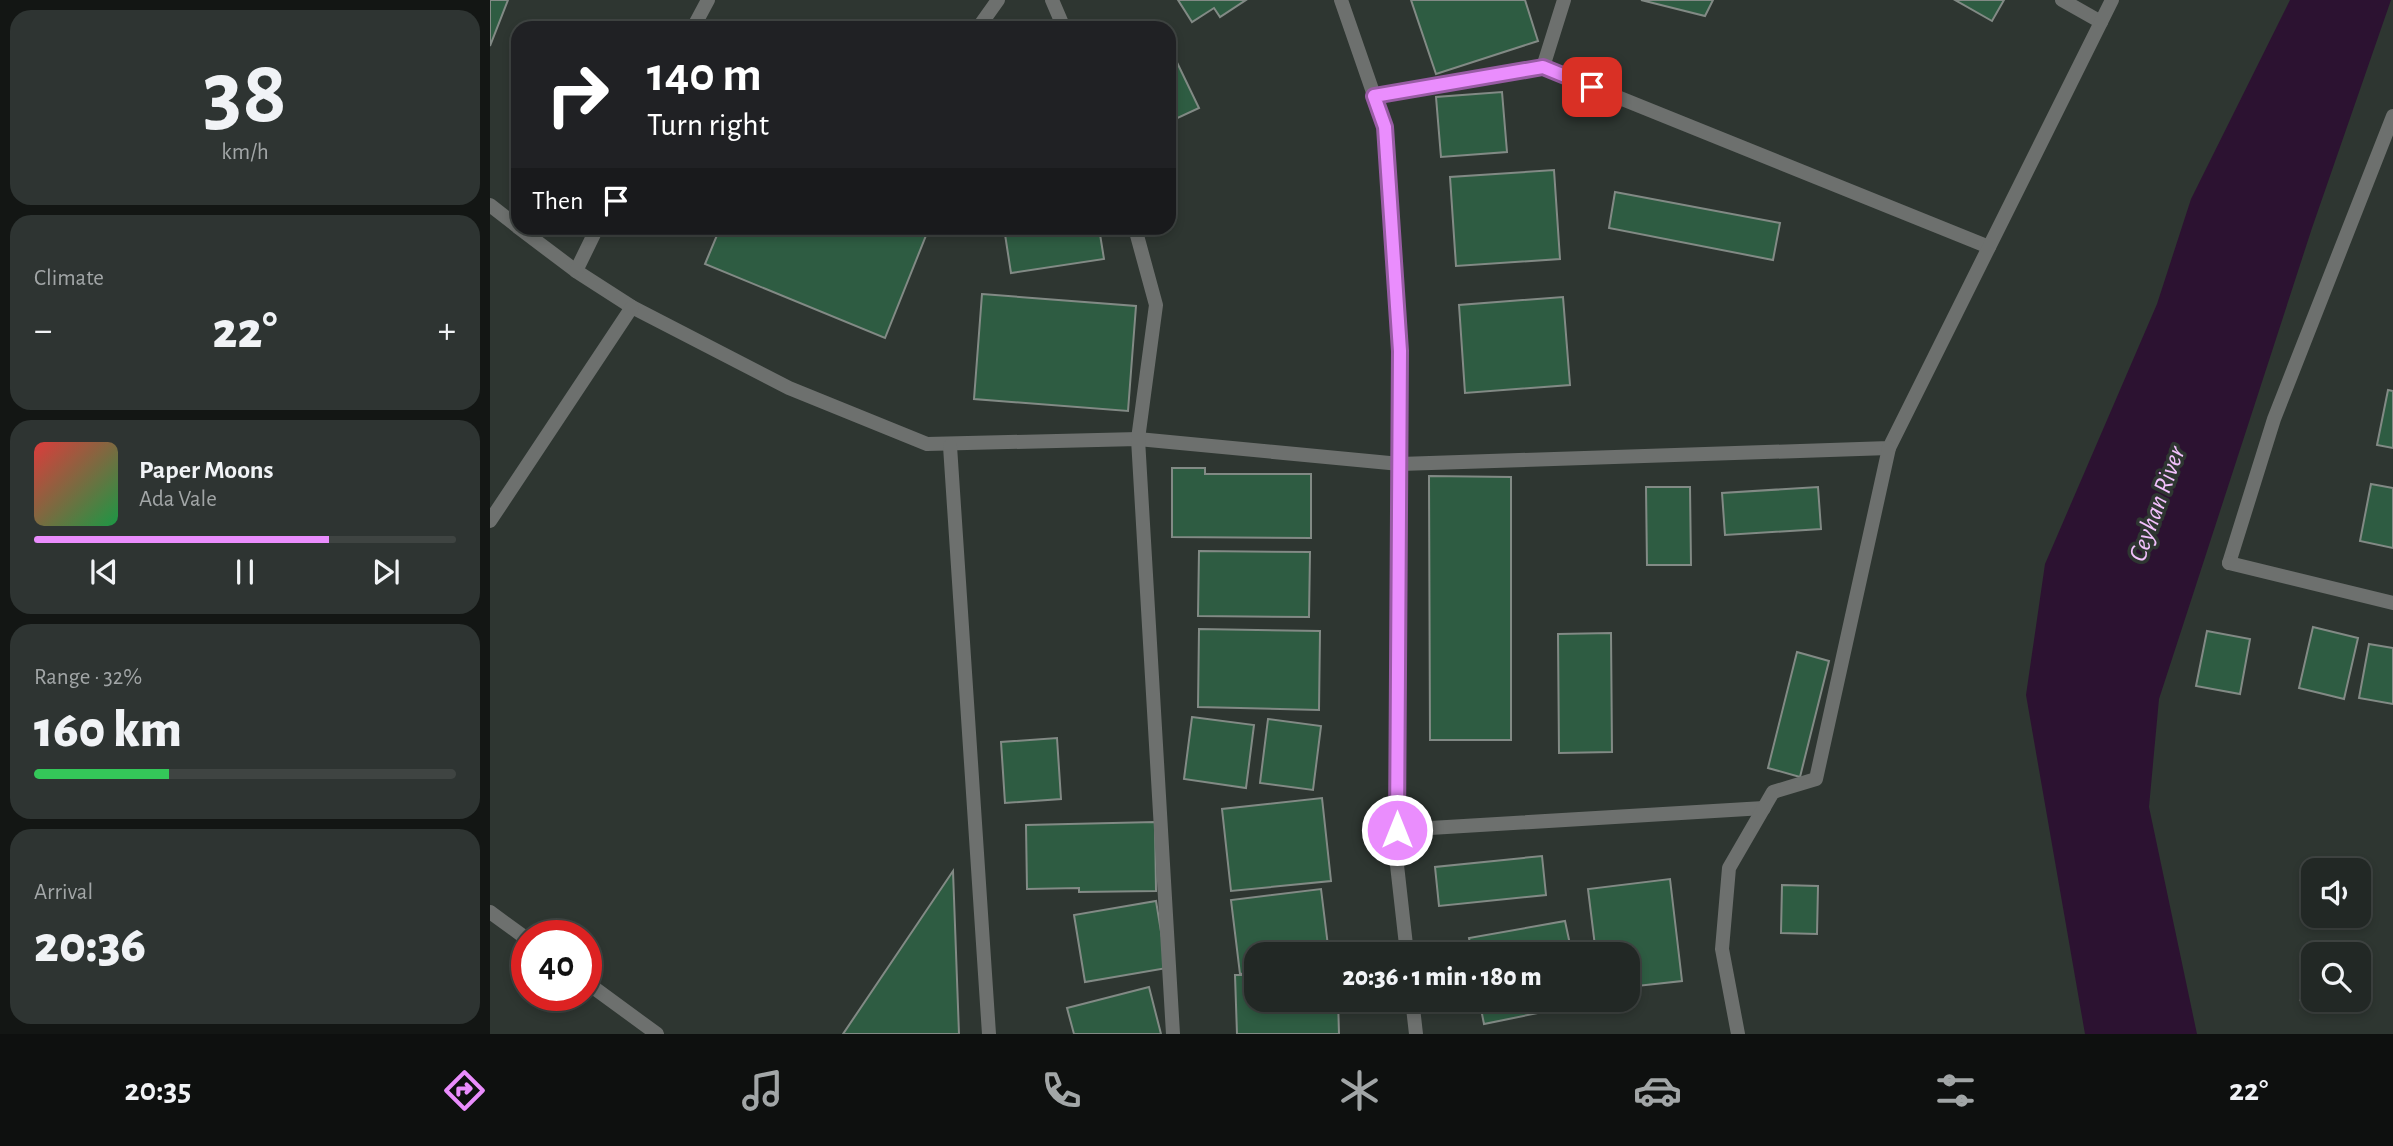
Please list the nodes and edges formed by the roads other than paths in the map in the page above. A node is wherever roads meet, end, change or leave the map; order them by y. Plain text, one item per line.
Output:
1 (708, 0) edge
2 (998, 0) edge
3 (1052, 0) edge
4 (1341, 0) edge
5 (1564, 0) edge
6 (2062, 0) edge
7 (2112, 0) edge
8 (698, 21) edge
9 (983, 21) edge
10 (1061, 21) edge
11 (2101, 22) junction
12 (1543, 67) junction
13 (1374, 96) junction
14 (2393, 116) edge
15 (490, 205) edge
16 (511, 222) edge
17 (529, 235) edge
18 (594, 235) edge
19 (1137, 235) edge
20 (1989, 247) junction
21 (576, 271) junction
22 (632, 307) junction
23 (1138, 439) junction
24 (950, 446) junction
25 (1889, 448) junction
26 (1399, 464) junction
27 (490, 521) edge
28 (2393, 603) edge
29 (1764, 808) junction
30 (1397, 830) junction
31 (490, 912) edge
32 (511, 927) edge
33 (1406, 942) edge
34 (602, 994) edge
35 (1413, 1012) edge
36 (657, 1034) edge
37 (989, 1034) edge
38 (1173, 1034) edge
39 (1416, 1034) edge
40 (1738, 1034) edge

1 - 8 street
2 - 9 street
3 - 10 street
4 - 13 street
5 - 12 street
6 - 11 street
7 - 11 street
11 - 20 street
12 - 13 street
12 - 20 street
13 - 26 street
14 - 28 street
15 - 16 street
17 - 21 street
18 - 21 street
19 - 23 street
20 - 25 street
21 - 22 street
22 - 24 street
22 - 27 street
23 - 24 street
23 - 26 street
23 - 38 street
24 - 37 street
25 - 26 street
25 - 29 street
26 - 30 street
29 - 30 street
29 - 40 street
30 - 33 street
31 - 32 street
34 - 36 street
35 - 39 street

